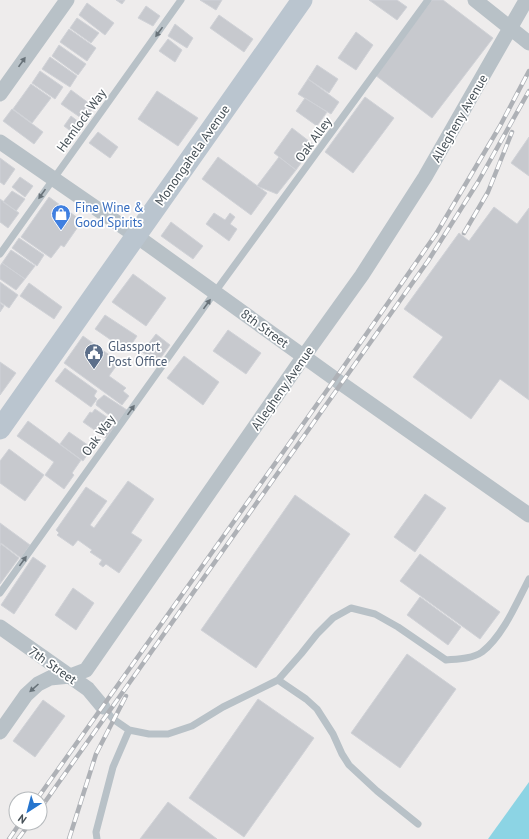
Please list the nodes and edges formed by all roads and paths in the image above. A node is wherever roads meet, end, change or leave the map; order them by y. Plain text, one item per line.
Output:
1 (67, 0) edge
2 (181, 0) edge
3 (302, 0) edge
4 (428, 0) edge
5 (474, 0) edge
6 (525, 2) edge
7 (511, 27) junction
8 (529, 43) edge
9 (0, 94) edge
10 (0, 142) edge
11 (54, 178) junction
12 (135, 235) junction
13 (0, 254) edge
14 (215, 292) junction
15 (304, 356) junction
16 (0, 429) edge
17 (529, 515) edge
18 (529, 579) edge
19 (0, 593) edge
20 (0, 626) edge
21 (70, 676) junction
22 (278, 680) junction
23 (103, 707) joint
24 (129, 730) junction
25 (0, 732) edge
26 (418, 824) dead end
27 (97, 839) edge

9 -> 1 street
2 -> 11 lane, Hemlock Way
3 - 12 main road, Monongahela Avenue
4 - 14 lane, Oak Alley
5 - 7 street
6 - 7 street, Allegheny Avenue
7 - 8 street
7 - 15 street, Allegheny Avenue
10 - 11 street, 8th Street
11 - 12 street, 8th Street
11 -> 13 lane, Hemlock Way
12 - 14 street, 8th Street
12 - 16 main road, Monongahela Avenue
14 - 15 street, 8th Street
19 -> 14 lane, Oak Way
15 - 17 street, 8th Street
15 - 21 street, Allegheny Avenue
18 - 22 lane
20 - 21 street, 7th Street
21 - 23 street, 7th Street
21 -> 25 street, Allegheny Avenue
22 - 24 lane
22 - 26 lane
23 - 24 lane
24 - 27 lane

